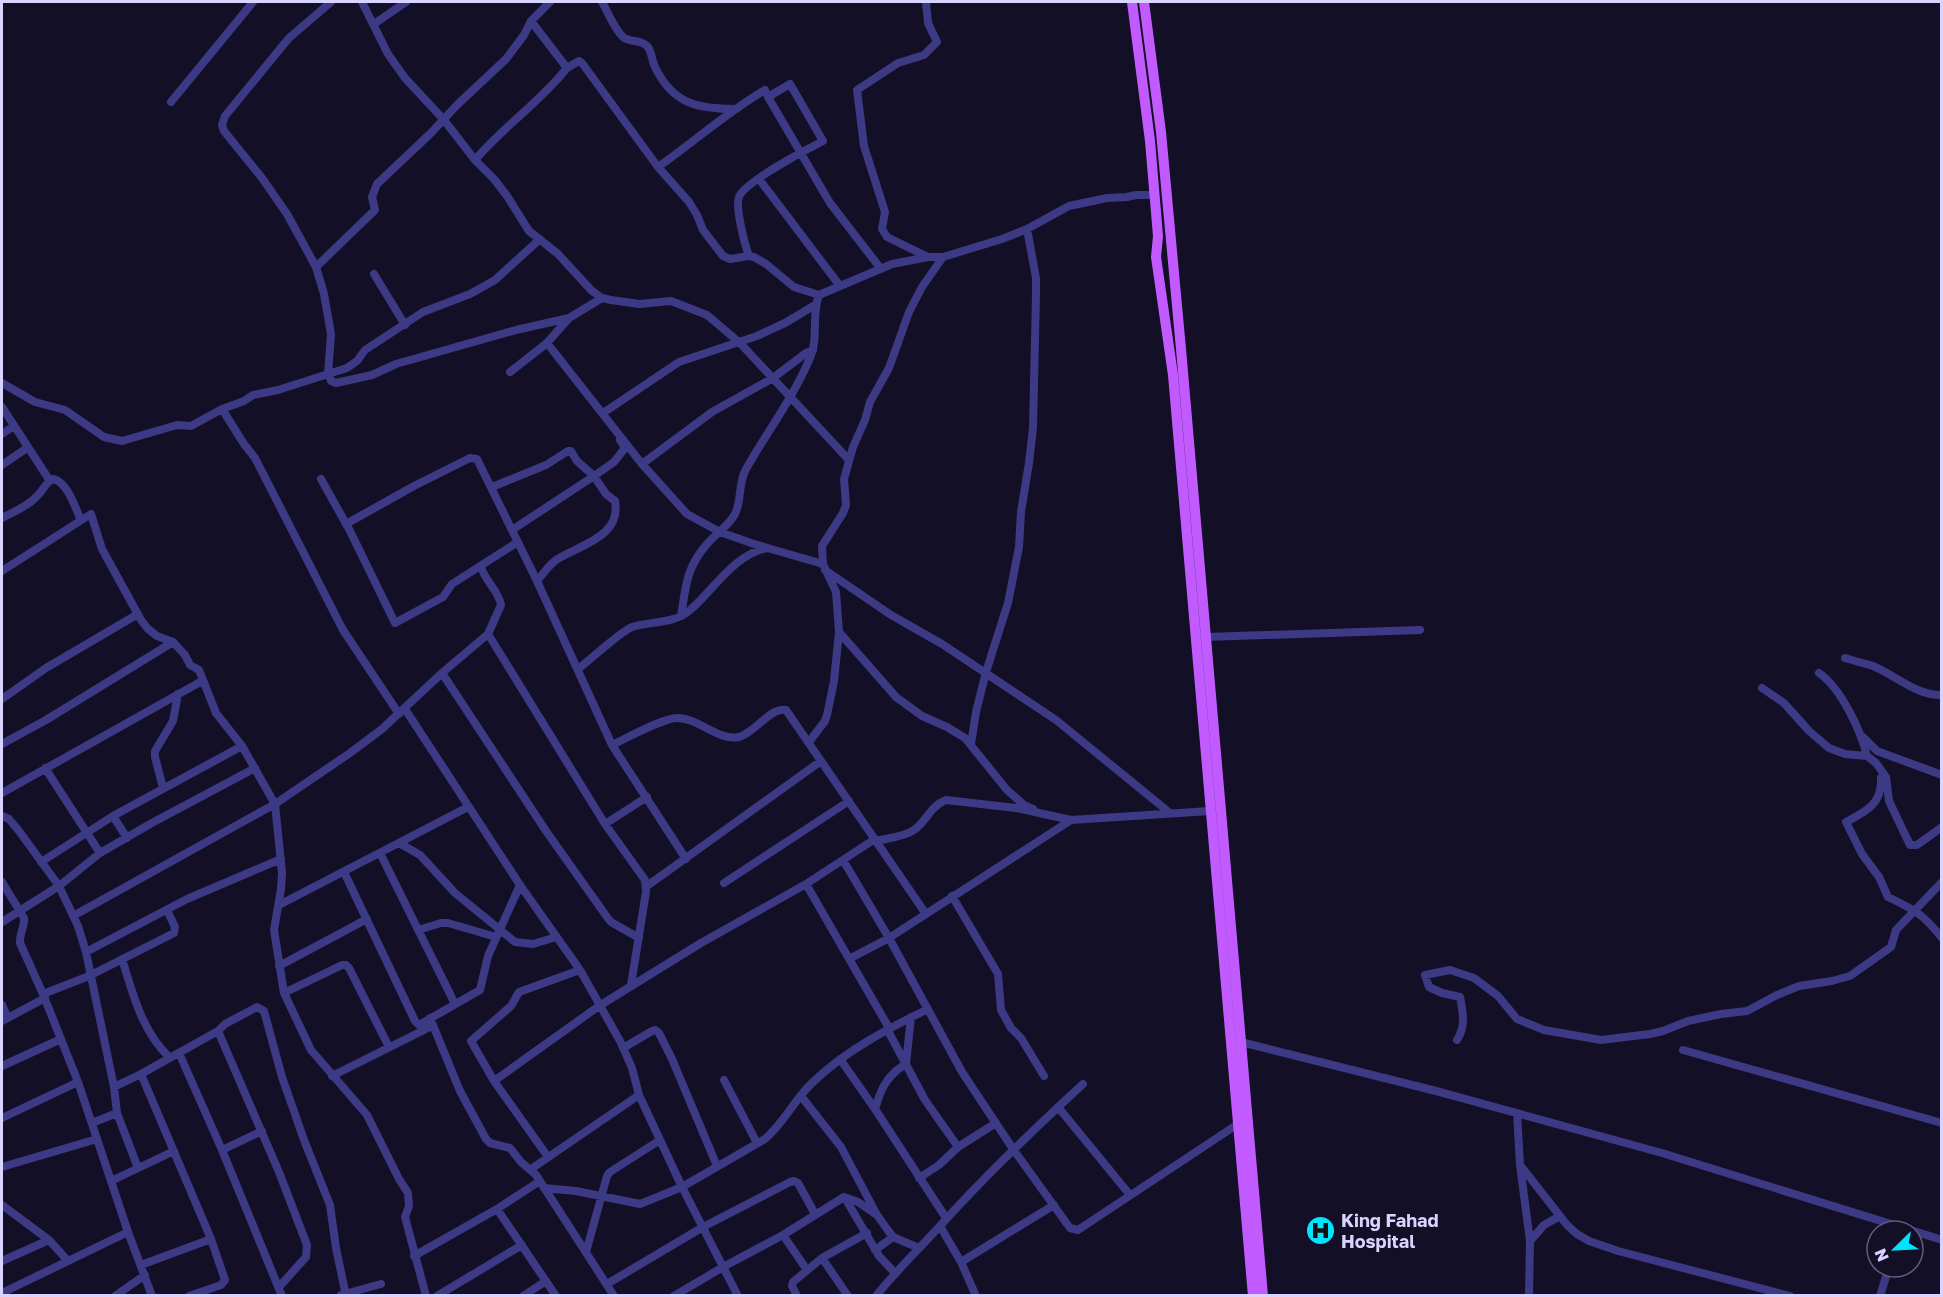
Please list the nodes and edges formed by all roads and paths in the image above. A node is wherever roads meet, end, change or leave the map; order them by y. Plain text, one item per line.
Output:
1 (254, 2) edge
2 (331, 2) edge
3 (362, 2) edge
4 (406, 2) edge
5 (550, 2) edge
6 (602, 2) edge
7 (926, 2) edge
8 (1132, 2) edge
9 (1144, 2) edge
10 (531, 21) junction
11 (374, 24) junction
12 (567, 68) junction
13 (768, 97) junction
14 (171, 102) dead end
15 (737, 109) junction
16 (444, 120) junction
17 (800, 153) junction
18 (475, 160) junction
19 (658, 166) junction
20 (759, 178) junction
21 (1154, 195) junction
22 (1027, 229) junction
23 (540, 239) junction
24 (749, 256) junction
25 (928, 257) junction
26 (944, 257) junction
27 (316, 267) junction
28 (881, 269) junction
29 (374, 273) dead end
30 (840, 286) junction
31 (819, 295) junction
32 (602, 298) junction
33 (815, 305) junction
34 (569, 318) junction
35 (405, 325) junction
36 (547, 343) junction
37 (740, 343) junction
38 (813, 350) junction
39 (510, 372) dead end
40 (328, 374) junction
41 (773, 378) junction
42 (2, 383) edge
43 (791, 397) junction
44 (2, 407) edge
45 (222, 409) junction
46 (603, 413) junction
47 (611, 424) junction
48 (14, 426) junction
49 (2, 434) edge
50 (27, 448) junction
51 (849, 460) junction
52 (642, 464) junction
53 (2, 465) edge
54 (594, 476) junction
55 (321, 479) dead end
56 (50, 480) junction
57 (492, 487) junction
58 (2, 518) edge
59 (81, 520) junction
60 (346, 524) junction
61 (512, 530) junction
62 (720, 532) junction
63 (518, 542) junction
64 (770, 548) junction
65 (481, 567) junction
66 (824, 567) junction
67 (2, 571) edge
68 (537, 581) junction
69 (138, 614) junction
70 (681, 616) junction
71 (1420, 630) dead end
72 (839, 632) junction
73 (488, 634) junction
74 (1206, 638) junction
75 (173, 642) junction
76 (1845, 658) dead end
77 (578, 669) junction
78 (986, 672) junction
79 (442, 673) junction
80 (1819, 674) dead end
81 (202, 681) junction
82 (1762, 688) dead end
83 (178, 694) junction
84 (1939, 696) edge
85 (2, 699) edge
86 (402, 712) junction
87 (1862, 736) junction
88 (809, 742) junction
89 (2, 744) edge
90 (971, 744) junction
91 (612, 745) junction
92 (242, 746) junction
93 (1867, 756) junction
94 (821, 761) junction
95 (1876, 763) junction
96 (45, 768) junction
97 (255, 768) junction
98 (1941, 775) edge
99 (163, 788) junction
100 (2, 793) edge
101 (647, 797) junction
102 (849, 801) junction
103 (275, 804) junction
104 (468, 807) junction
105 (1210, 811) junction
106 (1170, 813) junction
107 (1042, 814) junction
108 (2, 816) edge
109 (113, 816) junction
110 (1071, 820) junction
111 (605, 824) junction
112 (1941, 827) edge
113 (87, 833) junction
114 (127, 838) junction
115 (875, 840) junction
116 (399, 843) junction
117 (380, 853) junction
118 (100, 854) junction
119 (281, 859) junction
120 (686, 859) junction
121 (843, 860) junction
122 (41, 862) junction
123 (344, 872) junction
124 (2, 882) edge
125 (1941, 882) edge
126 (724, 883) dead end
127 (806, 884) junction
128 (520, 885) junction
129 (59, 886) junction
130 (647, 886) junction
131 (952, 896) junction
132 (279, 905) junction
133 (167, 910) junction
134 (1915, 910) junction
135 (20, 911) junction
136 (926, 914) junction
137 (73, 916) junction
138 (366, 919) junction
139 (2, 922) edge
140 (418, 930) junction
141 (498, 934) junction
142 (556, 937) junction
143 (639, 938) junction
144 (889, 938) junction
145 (1941, 938) edge
146 (86, 952) junction
147 (122, 959) junction
148 (849, 959) junction
149 (279, 966) junction
150 (580, 970) junction
151 (89, 976) junction
152 (632, 985) junction
153 (284, 993) junction
154 (44, 996) junction
155 (455, 1004) junction
156 (2, 1005) edge
157 (599, 1006) junction
158 (928, 1009) junction
159 (911, 1017) junction
160 (5, 1019) edge
161 (431, 1022) junction
162 (888, 1028) junction
163 (218, 1031) junction
164 (61, 1040) junction
165 (1235, 1040) junction
166 (1457, 1040) dead end
167 (389, 1047) junction
168 (623, 1048) junction
169 (1683, 1050) dead end
170 (174, 1056) junction
171 (840, 1059) junction
172 (906, 1064) junction
173 (2, 1066) edge
174 (141, 1074) junction
175 (332, 1076) junction
176 (1044, 1076) dead end
177 (724, 1080) dead end
178 (494, 1081) junction
179 (78, 1082) junction
180 (1083, 1084) dead end
181 (114, 1087) junction
182 (639, 1095) junction
183 (801, 1096) junction
184 (1058, 1107) junction
185 (875, 1109) junction
186 (117, 1113) junction
187 (1517, 1113) junction
188 (2, 1118) edge
189 (92, 1123) junction
190 (996, 1123) junction
191 (1941, 1123) edge
192 (1238, 1124) junction
193 (262, 1131) junction
194 (97, 1139) junction
195 (660, 1140) junction
196 (757, 1143) junction
197 (958, 1147) junction
198 (1013, 1149) junction
199 (222, 1150) junction
200 (174, 1151) junction
201 (548, 1157) junction
202 (1520, 1165) junction
203 (717, 1166) junction
204 (2, 1167) edge
205 (138, 1168) junction
206 (531, 1169) junction
207 (919, 1178) junction
208 (111, 1181) junction
209 (542, 1184) junction
210 (682, 1186) junction
211 (1131, 1195) junction
212 (602, 1197) junction
213 (844, 1197) junction
214 (1054, 1205) junction
215 (4, 1209) edge
216 (497, 1209) junction
217 (815, 1214) junction
218 (877, 1215) junction
219 (1560, 1216) junction
220 (1867, 1219) edge
221 (943, 1222) junction
222 (703, 1227) junction
223 (128, 1232) junction
224 (867, 1233) junction
225 (783, 1235) junction
226 (1925, 1236) edge
227 (893, 1237) junction
228 (212, 1239) junction
229 (49, 1240) junction
230 (1941, 1240) edge
231 (1530, 1241) junction
232 (522, 1245) junction
233 (919, 1248) junction
234 (875, 1250) junction
235 (586, 1252) junction
236 (414, 1256) junction
237 (822, 1258) junction
238 (2, 1261) edge
239 (68, 1261) junction
240 (961, 1262) junction
241 (141, 1265) junction
242 (723, 1267) junction
243 (807, 1270) junction
244 (895, 1273) junction
245 (145, 1275) junction
246 (1885, 1279) edge
247 (546, 1281) junction
248 (381, 1284) dead end
249 (607, 1284) junction
250 (281, 1291) edge
251 (2, 1293) edge
252 (344, 1295) edge
253 (441, 1295) edge
254 (115, 1296) edge
255 (152, 1296) edge
256 (189, 1296) edge
257 (426, 1296) edge
258 (523, 1296) edge
259 (556, 1296) edge
260 (614, 1296) edge
261 (674, 1296) edge
262 (738, 1296) edge
263 (797, 1296) edge
264 (848, 1296) edge
265 (876, 1296) edge
266 (976, 1296) edge
267 (1253, 1296) edge
268 (1263, 1296) edge
269 (1528, 1296) edge
270 (1790, 1296) edge
271 (1880, 1296) edge

1 - 14 street
2 - 27 street
3 - 11 street
4 - 11 street
5 - 10 street
6 - 15 street
7 - 25 street
8 - 21 main road
9 - 74 main road
10 - 12 street
10 - 16 street
11 - 16 street
12 - 18 street
12 - 19 street
13 - 15 street
13 - 17 street
13 - 17 street
15 - 19 street
16 - 18 street
16 - 27 street
17 - 20 street
17 - 28 street
18 - 23 street
19 - 24 street
20 - 24 street
20 - 30 street
21 - 22 street
21 - 105 main road
22 - 26 street
22 - 78 street
23 - 32 street
23 - 35 street
24 - 31 street
25 - 26 street
25 - 28 street
26 - 51 street
27 - 40 street
28 - 30 street
29 - 35 street
30 - 31 street
31 - 33 street
32 - 34 street
32 - 37 street
33 - 37 street
33 - 38 street
34 - 36 street
34 - 40 street
35 - 40 street
36 - 39 street
36 - 46 street
37 - 41 street
37 - 46 street
38 - 41 street
38 - 43 street
40 - 45 street
41 - 43 street
41 - 52 street
42 - 45 street
43 - 51 street
43 - 62 street
44 - 48 street
45 - 86 street
46 - 47 street
47 - 52 street
47 - 54 street
48 - 49 street
48 - 50 street
50 - 53 street
50 - 56 street
51 - 66 street
52 - 62 street
54 - 57 street
54 - 61 street
54 - 68 street
55 - 60 street
56 - 58 street
56 - 59 street
57 - 60 street
57 - 61 street
59 - 67 street
59 - 69 street
60 - 65 street
61 - 63 street
62 - 64 street
62 - 70 street
63 - 65 street
63 - 68 street
64 - 66 street
64 - 70 street
65 - 73 street
66 - 72 street
66 - 78 street
68 - 77 street
69 - 75 street
69 - 85 street
70 - 77 street
71 - 74 street
72 - 88 street
72 - 90 street
73 - 79 street
73 - 111 street
74 - 165 main road
75 - 81 street
75 - 89 street
76 - 84 street
77 - 91 street
78 - 90 street
78 - 106 street
79 - 86 street
79 - 143 street
80 - 87 street
81 - 83 street
81 - 92 street
82 - 93 street
83 - 96 street
83 - 99 street
86 - 103 street
86 - 104 street
87 - 93 street
87 - 98 street
88 - 91 street
88 - 94 street
90 - 107 street
91 - 101 street
92 - 97 street
92 - 99 street
93 - 95 street
94 - 102 street
94 - 120 street
95 - 112 street
95 - 134 street
96 - 100 street
96 - 113 street
97 - 103 street
97 - 114 street
99 - 109 street
101 - 111 street
101 - 120 street
102 - 115 street
102 - 126 street
103 - 119 street
103 - 137 street
104 - 116 street
104 - 128 street
105 - 106 street
105 - 165 main road
106 - 110 street
107 - 110 street
107 - 115 street
108 - 122 street
109 - 113 street
109 - 114 street
110 - 131 street
111 - 130 street
113 - 118 street
113 - 122 street
114 - 118 street
115 - 121 street
115 - 136 street
116 - 117 street
116 - 141 street
117 - 123 street
117 - 140 street
118 - 129 street
119 - 132 street
119 - 133 street
120 - 130 street
121 - 127 street
121 - 144 street
122 - 129 street
123 - 132 street
123 - 138 street
124 - 135 street
125 - 134 street
127 - 148 street
127 - 152 street
128 - 141 street
128 - 142 street
129 - 135 street
129 - 137 street
130 - 143 street
131 - 136 street
131 - 176 street
132 - 149 street
133 - 146 street
133 - 147 street
134 - 145 street
134 - 166 street
135 - 139 street
135 - 154 street
136 - 144 street
137 - 146 street
138 - 149 street
138 - 161 street
140 - 141 street
140 - 155 street
141 - 142 street
141 - 155 street
142 - 150 street
143 - 152 street
144 - 148 street
144 - 158 street
146 - 151 street
147 - 151 street
147 - 170 street
148 - 162 street
149 - 153 street
150 - 157 street
150 - 178 street
151 - 154 street
151 - 181 street
152 - 157 street
153 - 167 street
153 - 175 street
154 - 160 street
154 - 164 street
155 - 161 street
156 - 160 street
157 - 168 street
157 - 178 street
158 - 159 street
158 - 190 street
159 - 162 street
159 - 172 street
161 - 167 street
161 - 206 street
162 - 171 street
162 - 172 street
163 - 170 street
163 - 193 street
163 - 252 street
164 - 173 street
164 - 179 street
165 - 187 street
165 - 192 main road
165 - 268 main road
167 - 175 street
168 - 182 street
168 - 203 street
169 - 191 street
170 - 174 street
170 - 199 street
171 - 183 street
171 - 185 street
172 - 185 street
172 - 197 street
174 - 181 street
174 - 200 street
175 - 236 street
177 - 196 street
178 - 201 street
179 - 188 street
179 - 189 street
180 - 184 street
181 - 186 street
182 - 195 street
182 - 201 street
183 - 196 street
183 - 218 street
184 - 198 street
184 - 211 street
185 - 207 street
186 - 189 street
186 - 205 street
187 - 202 street
187 - 220 street
189 - 194 street
190 - 197 street
190 - 198 street
192 - 211 street
192 - 267 main road
193 - 199 street
193 - 250 street
194 - 204 street
194 - 208 street
195 - 210 street
195 - 212 street
196 - 203 street
197 - 207 street
198 - 214 street
198 - 221 street
199 - 250 street
200 - 205 street
200 - 228 street
201 - 206 street
202 - 219 street
202 - 231 street
203 - 210 street
205 - 208 street
206 - 209 street
207 - 221 street
208 - 223 street
209 - 212 street
209 - 216 street
209 - 235 street
210 - 212 street
210 - 222 street
211 - 214 street
212 - 235 street
213 - 217 street
213 - 218 street
213 - 224 street
214 - 240 street
215 - 229 street
216 - 232 street
216 - 236 street
217 - 222 street
217 - 225 street
218 - 227 street
219 - 231 street
219 - 270 street
221 - 233 street
221 - 240 street
222 - 242 street
222 - 249 street
223 - 239 street
223 - 241 street
224 - 234 street
224 - 237 street
225 - 242 street
225 - 243 street
226 - 230 street
227 - 233 street
227 - 234 street
228 - 241 street
228 - 256 street
229 - 238 street
229 - 239 street
231 - 269 street
232 - 247 street
232 - 253 street
233 - 244 street
234 - 244 street
235 - 249 street
236 - 257 street
237 - 243 street
237 - 264 street
239 - 251 street
240 - 266 street
241 - 245 street
242 - 261 street
242 - 262 street
243 - 263 street
244 - 265 street
245 - 254 street
245 - 255 street
246 - 271 street
247 - 258 street
247 - 259 street
248 - 252 street
249 - 260 street

